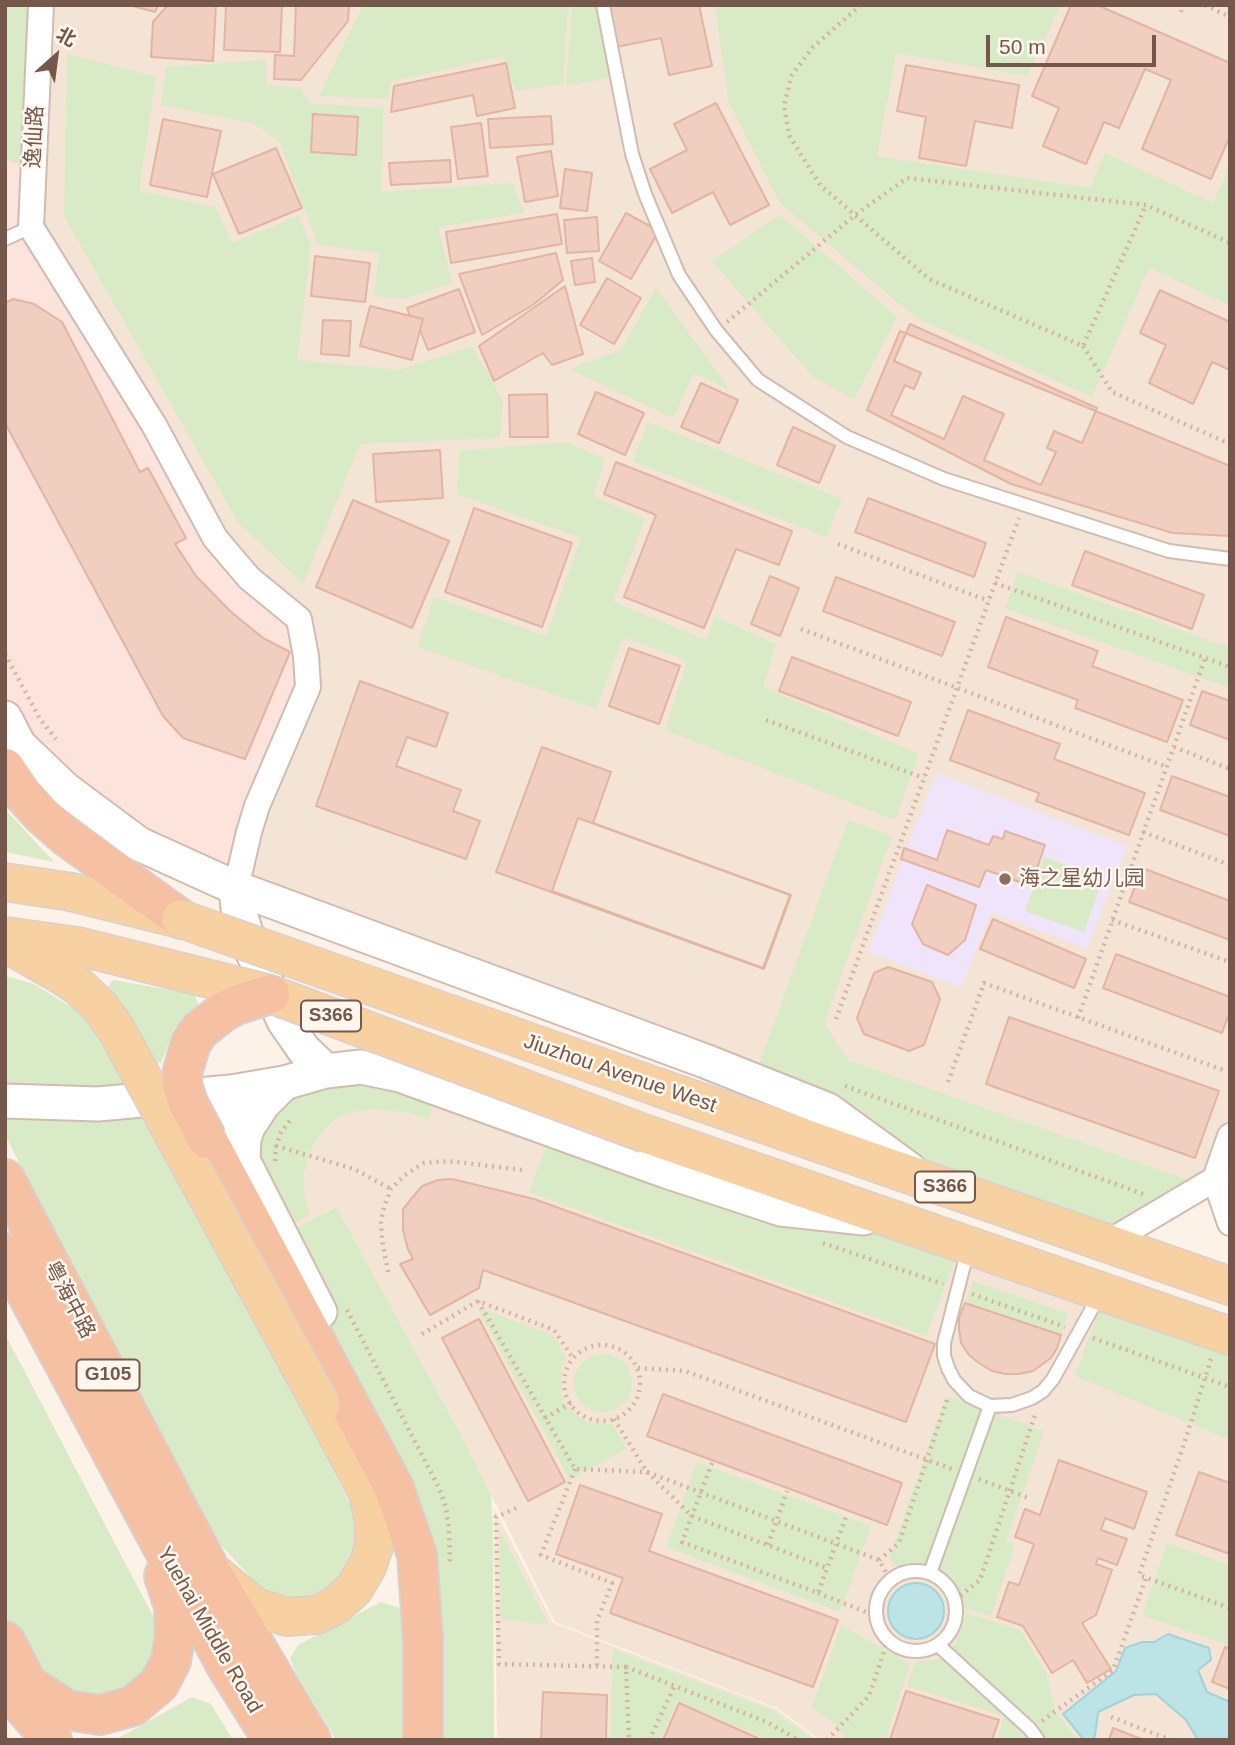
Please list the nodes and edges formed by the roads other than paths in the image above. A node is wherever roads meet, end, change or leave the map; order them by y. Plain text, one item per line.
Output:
1 (41, 5) edge
2 (603, 5) edge
3 (31, 227) junction
4 (5, 239) edge
5 (1230, 559) edge
6 (9, 744) edge
7 (5, 882) edge
8 (236, 888) junction
9 (181, 919) junction
10 (5, 936) edge
11 (5, 943) edge
12 (270, 993) junction
13 (326, 1071) junction
14 (284, 1083) junction
15 (231, 1092) junction
16 (5, 1101) edge
17 (1230, 1136) edge
18 (243, 1160) junction
19 (5, 1179) edge
20 (922, 1179) junction
21 (1215, 1179) junction
22 (904, 1223) junction
23 (1230, 1223) edge
24 (1107, 1243) junction
25 (969, 1245) junction
26 (5, 1253) edge
27 (1230, 1286) edge
28 (1102, 1291) junction
29 (1222, 1344) edge
30 (990, 1406) junction
31 (147, 1520) junction
32 (417, 1555) junction
33 (210, 1570) junction
34 (930, 1573) junction
35 (5, 1641) edge
36 (939, 1645) junction
37 (5, 1684) edge
38 (1034, 1735) edge
39 (52, 1740) edge
40 (273, 1740) edge
41 (311, 1740) edge
42 (423, 1740) edge

1 - 3 street, 逸仙路
2 - 5 lane
3 - 4 lane
3 - 8 street
6 - 8 main road
6 - 9 highway
7 - 9 main road, Jiuzhou Avenue West
8 - 13 main road
8 - 20 main road
9 - 20 main road, Jiuzhou Avenue West / S366, bridge
10 - 12 main road, S366, bridge
11 - 33 main road, bridge
12 - 22 main road, S366, bridge
12 - 32 highway, bridge
13 - 14 main road
13 - 22 main road
14 - 15 main road
14 - 18 main road
15 - 16 main road
15 - 18 main road
17 - 21 street
18 - 32 main road
19 - 33 highway, 粤海中路 / G105
20 - 24 main road, Jiuzhou Avenue West / S366
21 - 23 street
21 - 24 street
22 - 25 main road, S366
24 - 27 main road, Jiuzhou Avenue West / S366
25 - 28 main road, S366
25 - 30 lane
26 - 31 highway, 粤海中路 / G105
28 - 29 main road, S366
28 - 30 lane
30 - 34 lane
31 - 35 highway
31 - 40 highway, Yuehai Middle Road / G105
32 - 42 highway
33 - 41 highway, Yuehai Middle Road / G105
34 - 36 lane
34 - 36 lane
36 - 38 lane
37 - 39 highway

